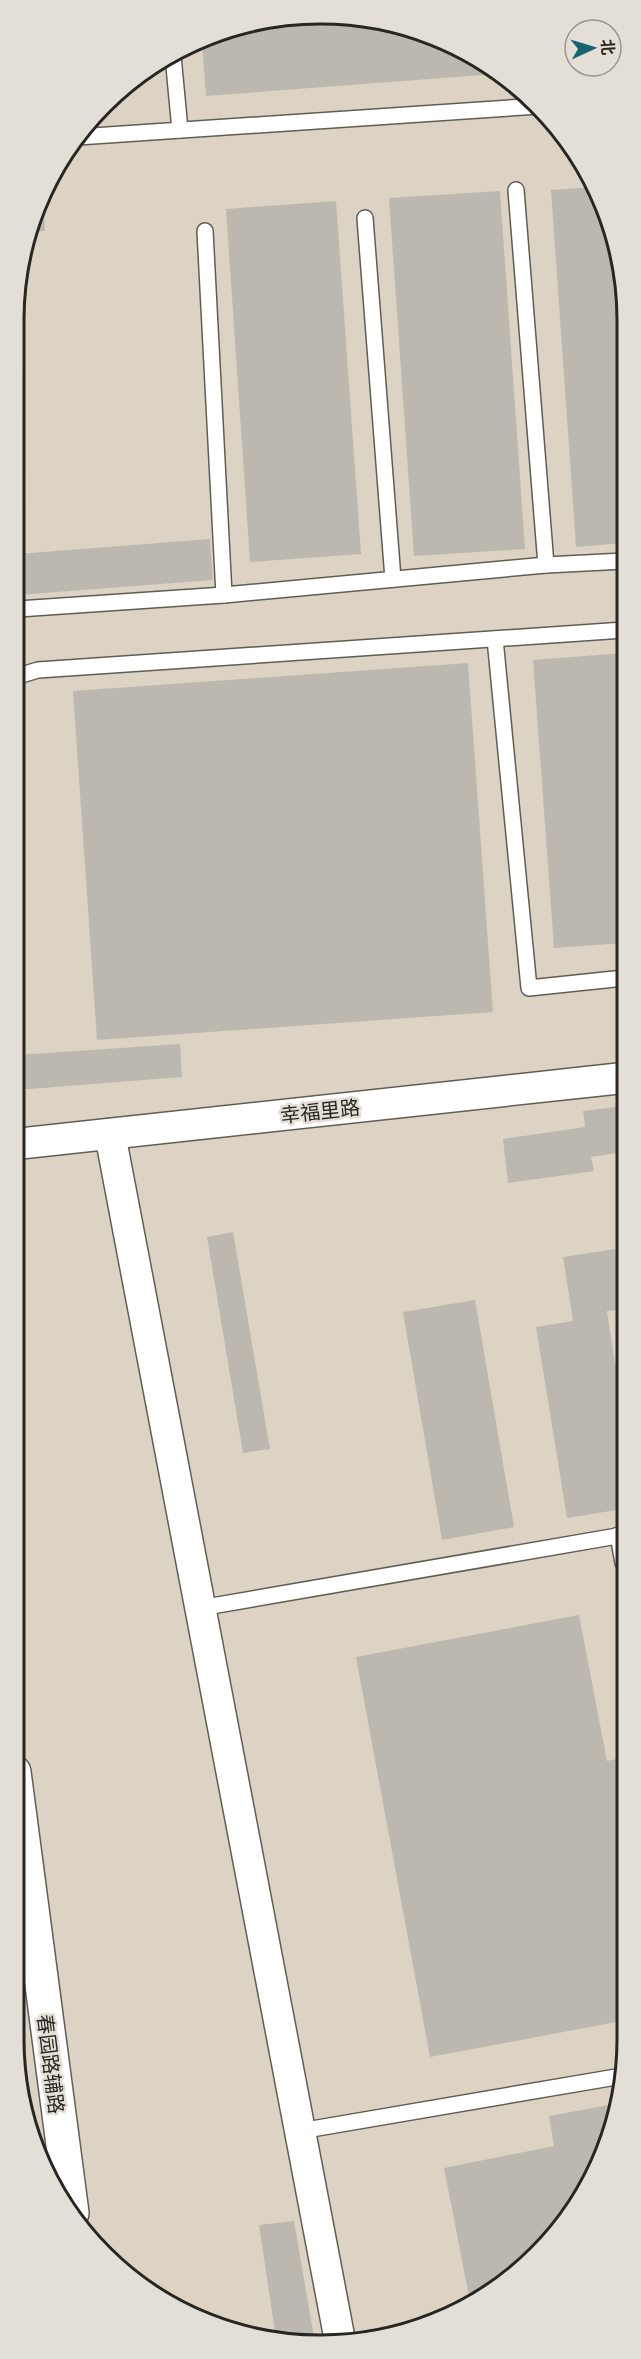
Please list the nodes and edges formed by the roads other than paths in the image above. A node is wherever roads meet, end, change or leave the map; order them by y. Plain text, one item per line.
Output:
1 (174, 63) edge
2 (523, 105) edge
3 (180, 130) junction
4 (88, 136) edge
5 (516, 190) dead end
6 (365, 218) dead end
7 (204, 231) dead end
8 (617, 561) edge
9 (546, 565) junction
10 (393, 579) junction
11 (224, 595) junction
12 (24, 609) edge
13 (617, 630) edge
14 (495, 639) junction
15 (24, 674) edge
16 (617, 979) edge
17 (617, 1079) edge
18 (110, 1134) junction
19 (24, 1143) edge
20 (617, 1536) edge
21 (200, 1608) junction
22 (24, 1848) edge
23 (614, 2077) edge
24 (300, 2131) junction
25 (70, 2196) edge
26 (339, 2334) edge

1 - 3 lane
2 - 3 lane
3 - 4 lane
5 - 9 lane
6 - 10 lane
7 - 11 lane
8 - 9 lane
9 - 10 lane
10 - 11 lane
11 - 12 lane
13 - 14 lane
14 - 15 lane
14 - 16 lane
17 - 18 street, 幸福里路
18 - 19 street, 幸福里路
18 - 21 street
20 - 21 lane
21 - 24 street
22 - 25 street, 春园路辅路
23 - 24 lane
24 - 26 street

